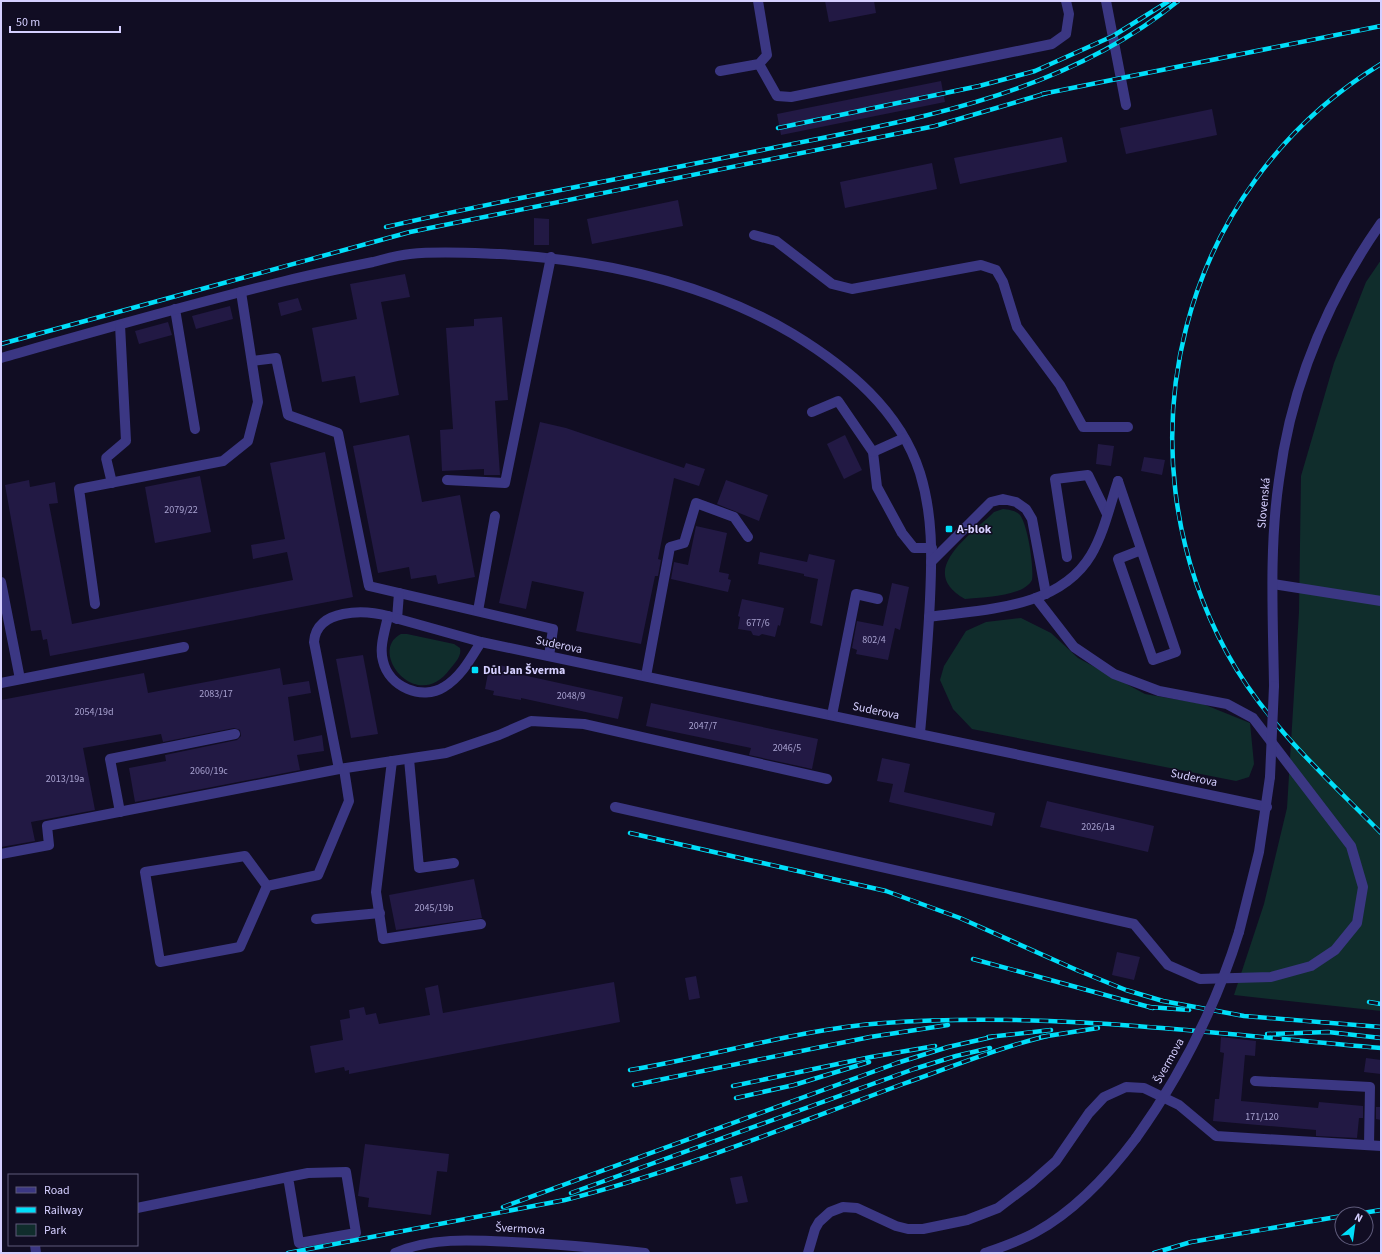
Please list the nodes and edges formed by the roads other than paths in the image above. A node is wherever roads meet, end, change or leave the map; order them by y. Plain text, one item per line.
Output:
1 (758, 1) edge
2 (1066, 1) edge
3 (1106, 1) edge
4 (759, 64) junction
5 (720, 71) dead end
6 (1126, 105) dead end
7 (1381, 224) edge
8 (754, 235) dead end
9 (551, 257) junction
10 (241, 292) junction
11 (175, 309) junction
12 (120, 325) junction
13 (1, 358) edge
14 (252, 362) junction
15 (812, 412) dead end
16 (1128, 427) dead end
17 (195, 429) dead end
18 (904, 438) junction
19 (873, 452) junction
20 (447, 480) dead end
21 (112, 483) junction
22 (1108, 514) junction
23 (495, 516) dead end
24 (748, 537) dead end
25 (932, 548) junction
26 (1141, 550) junction
27 (1067, 556) dead end
28 (931, 562) junction
29 (1, 582) edge
30 (1273, 584) junction
31 (399, 593) junction
32 (1046, 594) junction
33 (878, 598) dead end
34 (1036, 598) junction
35 (1381, 601) edge
36 (95, 604) dead end
37 (478, 611) junction
38 (393, 617) junction
39 (929, 617) junction
40 (481, 642) junction
41 (184, 647) dead end
42 (548, 656) junction
43 (646, 676) junction
44 (20, 679) junction
45 (1, 683) edge
46 (832, 715) junction
47 (920, 733) junction
48 (235, 734) dead end
49 (409, 759) junction
50 (392, 761) junction
51 (342, 769) junction
52 (827, 779) dead end
53 (1267, 806) junction
54 (615, 807) dead end
55 (120, 812) junction
56 (1, 854) edge
57 (454, 863) dead end
58 (267, 886) junction
59 (380, 913) junction
60 (316, 919) dead end
61 (480, 924) dead end
62 (1255, 1081) dead end
63 (1369, 1145) junction
64 (1381, 1146) edge
65 (288, 1177) junction
66 (138, 1208) edge
67 (395, 1253) edge
68 (645, 1253) edge
69 (808, 1253) edge
70 (985, 1253) edge

1 - 4 street
2 - 4 street
3 - 6 street
4 - 5 street
7 - 30 street, Slovenská
8 - 16 street
9 - 10 street
9 - 18 street
9 - 20 street
10 - 11 street
10 - 14 street
11 - 12 street
11 - 17 street
12 - 13 street
12 - 21 street
14 - 21 street
14 - 31 street
15 - 19 street
18 - 19 street
18 - 25 street
19 - 25 street
21 - 36 street
22 - 26 street
22 - 27 street
22 - 32 street
23 - 37 street
24 - 43 street
25 - 28 street
26 - 26 street
28 - 32 street
28 - 39 street
29 - 44 street
30 - 35 street
30 - 53 street, Slovenská, bridge
31 - 37 street
31 - 38 street
32 - 34 street
33 - 46 street
34 - 39 street
34 - 54 street
37 - 42 street
38 - 40 street, Suderova
38 - 40 street
38 - 51 street, Suderova
39 - 47 street
40 - 42 street, Suderova
41 - 44 street
42 - 43 street, Suderova
43 - 46 street, Suderova
44 - 45 street
46 - 47 street, Suderova
47 - 53 street, Suderova
48 - 55 street
49 - 50 street
49 - 52 street
49 - 57 street
50 - 51 street
50 - 59 street
51 - 55 street
51 - 58 street
53 - 70 street, Švermova, bridge
55 - 56 street
58 - 58 street
59 - 60 street
59 - 61 street
62 - 63 street
63 - 64 street
63 - 69 street
65 - 65 street
65 - 66 street
67 - 68 street, Švermova

